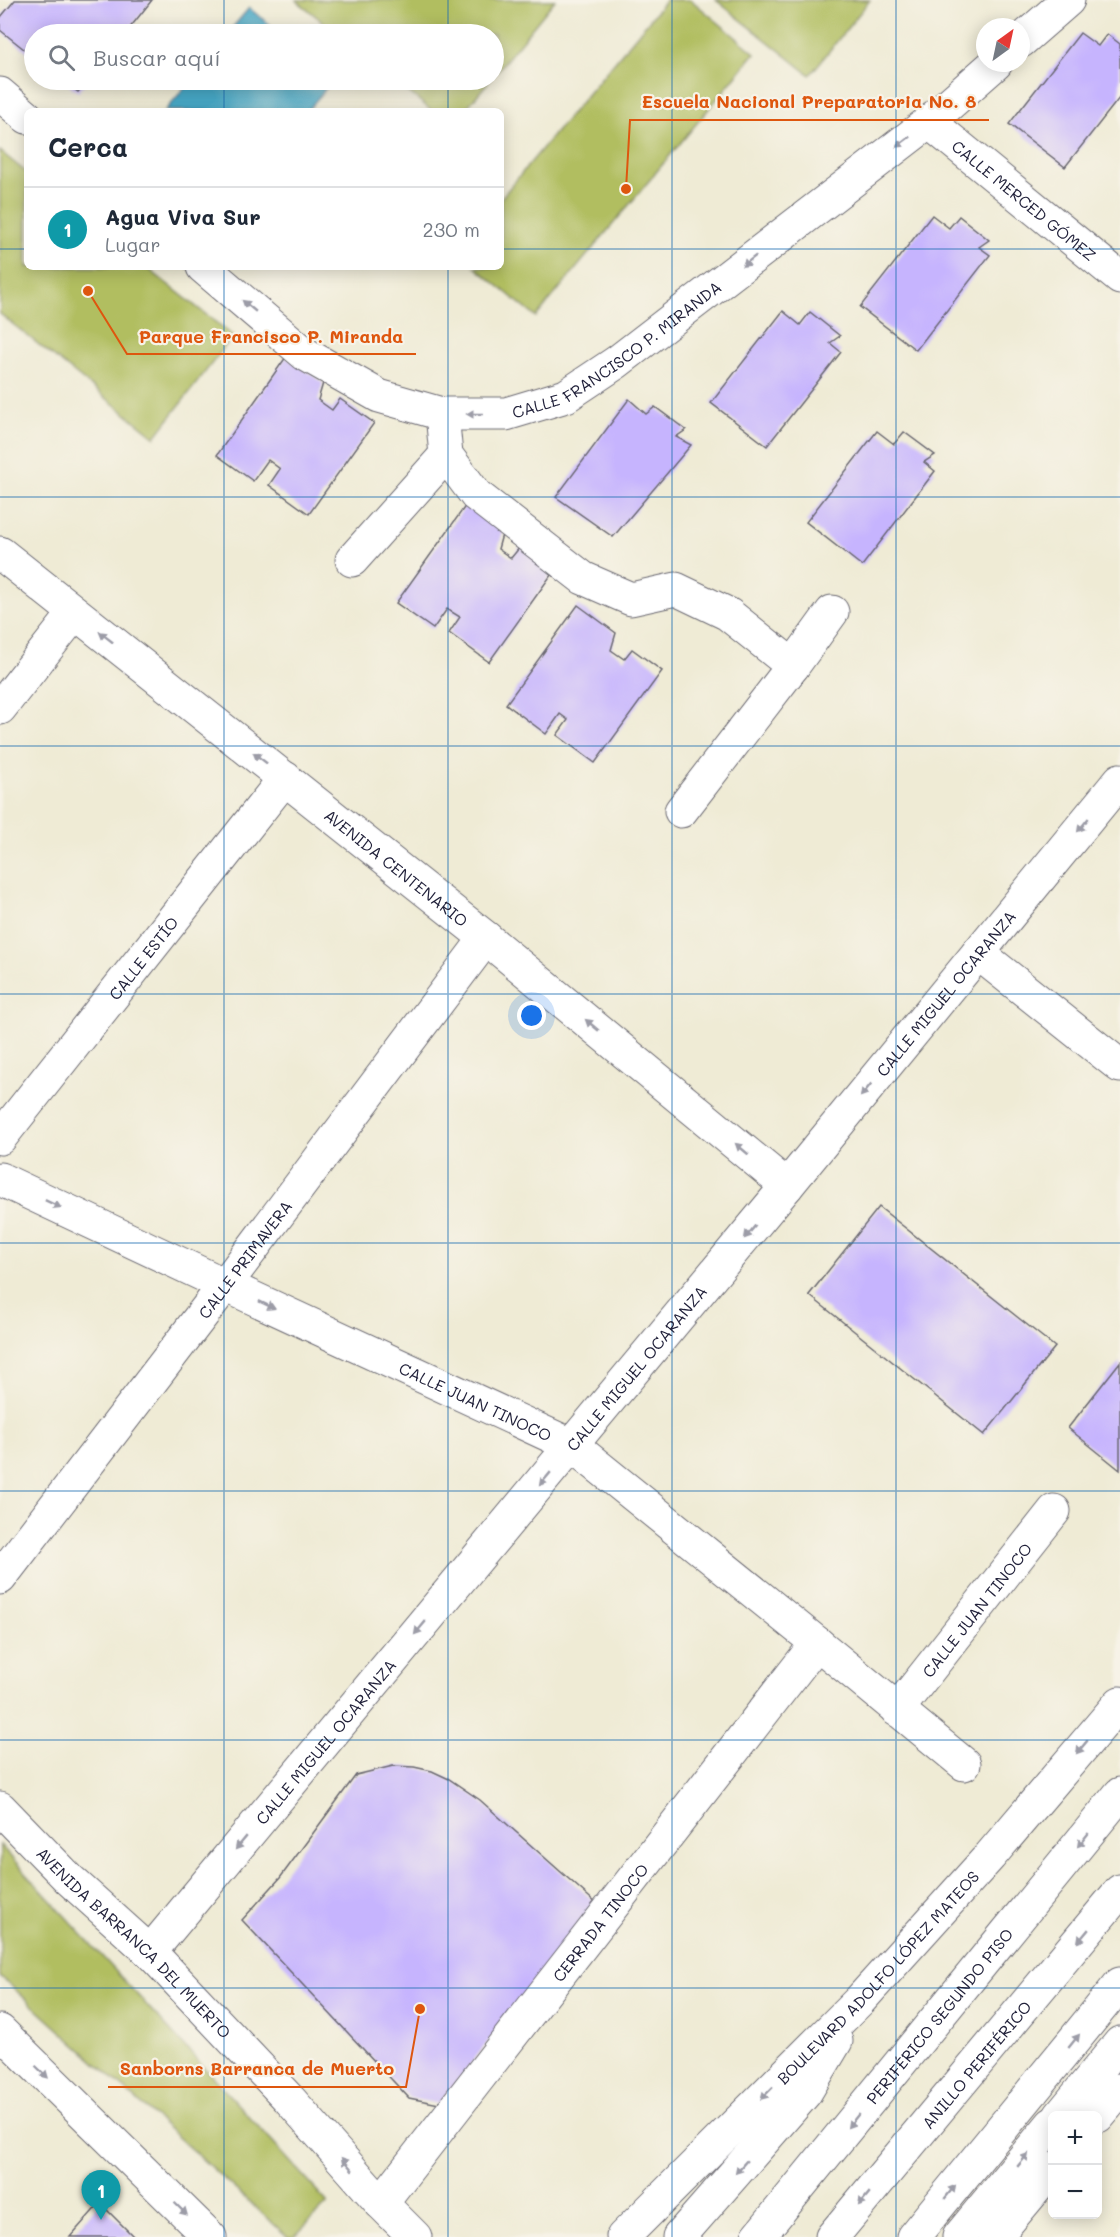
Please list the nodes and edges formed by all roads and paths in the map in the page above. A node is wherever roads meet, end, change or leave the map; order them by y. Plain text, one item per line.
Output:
1 (1057, 5) edge
2 (1030, 32) edge
3 (986, 72) edge
4 (0, 94) edge
5 (24, 114) edge
6 (929, 122) junction
7 (207, 270) edge
8 (1120, 278) edge
9 (442, 414) junction
10 (446, 455) junction
11 (0, 553) edge
12 (352, 560) dead end
13 (832, 612) dead end
14 (75, 613) junction
15 (793, 666) junction
16 (0, 708) edge
17 (285, 778) junction
18 (1120, 780) edge
19 (681, 811) dead end
20 (486, 938) junction
21 (978, 953) junction
22 (1120, 1066) edge
23 (0, 1138) edge
24 (0, 1179) edge
25 (787, 1186) junction
26 (225, 1286) junction
27 (573, 1446) junction
28 (1054, 1511) dead end
29 (0, 1578) edge
30 (817, 1643) junction
31 (1120, 1703) edge
32 (897, 1710) junction
33 (964, 1764) dead end
34 (1120, 1794) edge
35 (0, 1808) edge
36 (1120, 1891) edge
37 (150, 1952) junction
38 (1120, 1984) edge
39 (860, 2000) junction
40 (0, 2031) edge
41 (1120, 2043) edge
42 (1120, 2090) edge
43 (1063, 2111) edge
44 (1102, 2111) edge
45 (1048, 2130) edge
46 (1048, 2175) edge
47 (381, 2203) junction
48 (210, 2237) edge
49 (415, 2237) edge
50 (623, 2237) edge
51 (679, 2237) edge
52 (758, 2237) edge
53 (832, 2237) edge
54 (913, 2237) edge
55 (959, 2237) edge
56 (995, 2237) edge

1 - 2 main road
3 - 6 main road, CALLE FRANCISCO P. MIRANDA
4 - 5 main road
6 - 8 main road, CALLE MERCED GÓMEZ
6 -> 9 main road, CALLE FRANCISCO P. MIRANDA
9 -> 7 main road, CALLE FRANCISCO P. MIRANDA
9 - 10 main road
10 - 12 main road
10 - 15 main road
11 - 14 main road, AVENIDA CENTENARIO
13 - 15 main road
14 - 16 main road
17 -> 14 main road, AVENIDA CENTENARIO
15 - 19 main road
17 - 20 main road, AVENIDA CENTENARIO
17 - 23 main road, CALLE ESTÍO
18 -> 21 main road, CALLE MIGUEL OCARANZA
25 -> 20 main road, AVENIDA CENTENARIO
20 - 26 main road, CALLE PRIMAVERA
21 - 22 main road
21 -> 25 main road, CALLE MIGUEL OCARANZA
24 -> 26 main road, CALLE JUAN TINOCO
25 -> 27 main road, CALLE MIGUEL OCARANZA
26 -> 27 main road, CALLE JUAN TINOCO
26 - 29 main road, CALLE PRIMAVERA
27 - 30 main road, CALLE JUAN TINOCO
27 -> 37 main road, CALLE MIGUEL OCARANZA
28 - 32 main road, CALLE JUAN TINOCO
30 - 32 main road, CALLE JUAN TINOCO
30 - 47 main road, CERRADA TINOCO
31 -> 39 main road, BOULEVARD ADOLFO LÓPEZ MATEOS
32 - 33 main road, CALLE JUAN TINOCO
34 -> 52 main road, PERIFÉRICO SEGUNDO PISO
35 - 37 main road, AVENIDA BARRANCA DEL MUERTO
36 -> 53 main road, ANILLO PERIFÉRICO
47 -> 37 main road, AVENIDA BARRANCA DEL MUERTO
54 -> 38 main road
39 -> 50 main road, BOULEVARD ADOLFO LÓPEZ MATEOS
39 -> 51 main road
40 -> 48 main road
41 - 43 main road
42 - 44 main road
55 -> 45 main road
46 - 56 main road
47 - 49 main road, AVENIDA BARRANCA DEL MUERTO

